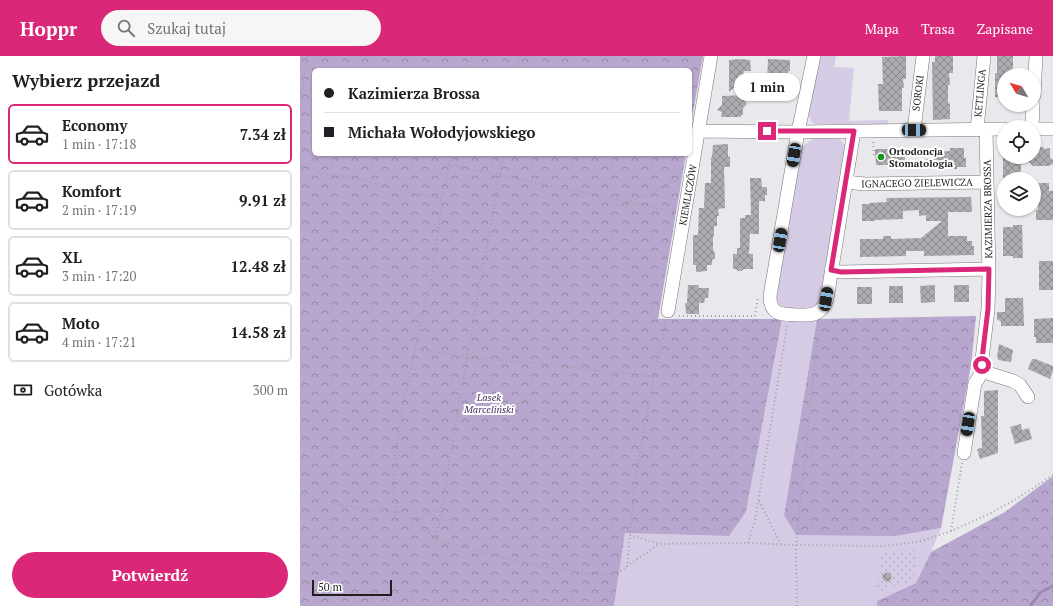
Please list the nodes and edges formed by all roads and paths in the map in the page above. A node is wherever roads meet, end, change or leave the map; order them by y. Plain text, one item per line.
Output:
1 (308, 56) edge
2 (472, 56) edge
3 (519, 56) edge
4 (711, 56) edge
5 (814, 56) edge
6 (923, 56) edge
7 (984, 56) edge
8 (1036, 56) edge
9 (469, 68) edge
10 (517, 68) edge
11 (1035, 68) edge
12 (300, 102) edge
13 (1041, 128) edge
14 (997, 129) edge
15 (1053, 129) edge
16 (914, 130) junction
17 (982, 130) junction
18 (698, 131) junction
19 (854, 131) junction
20 (798, 132) junction
21 (873, 138) dead end
22 (874, 155) dead end
23 (451, 156) edge
24 (503, 156) edge
25 (449, 165) junction
26 (300, 166) edge
27 (684, 174) dead end
28 (500, 175) junction
29 (846, 182) junction
30 (987, 182) junction
31 (441, 199) junction
32 (626, 203) junction
33 (677, 214) dead end
34 (989, 269) junction
35 (831, 270) junction
36 (759, 294) dead end
37 (670, 315) junction
38 (820, 318) dead end
39 (787, 325) dead end
40 (415, 349) junction
41 (467, 357) junction
42 (981, 371) junction
43 (654, 376) junction
44 (1028, 397) dead end
45 (964, 452) joint
46 (1053, 475) edge
47 (300, 494) edge
48 (758, 500) junction
49 (441, 507) junction
50 (396, 512) junction
51 (417, 521) junction
52 (952, 531) junction
53 (630, 535) junction
54 (436, 540) junction
55 (748, 543) junction
56 (659, 544) junction
57 (782, 544) junction
58 (796, 545) junction
59 (627, 567) junction
60 (797, 606) edge

1 - 12 path
2 - 9 path
3 - 10 path
4 - 18 street, KIEMLICZÓW
5 - 20 street
6 - 16 street, SOROKI
7 - 17 street, KETLINGA
8 - 11 street
13 - 15 street
14 - 17 street
16 - 17 street
16 - 19 street
17 - 30 street, KAZIMIERZA BROSSA
18 - 20 street
18 - 37 street, KIEMLICZÓW
19 - 20 street
19 - 29 street
20 - 35 street
21 - 22 path
23 - 25 path
24 - 28 path
25 - 28 path
25 - 31 path
26 - 31 path
27 - 32 path
28 - 32 path
28 - 41 path
29 - 30 street, IGNACEGO ZIELEWICZA
29 - 35 street
30 - 34 street, KAZIMIERZA BROSSA
31 - 40 path
32 - 33 path
34 - 35 street
34 - 42 street, KAZIMIERZA BROSSA
36 - 37 path
37 - 43 path
38 - 58 path
39 - 48 path
40 - 41 path
40 - 50 path
41 - 43 path
41 - 49 path
42 - 44 street
42 - 45 street, KAZIMIERZA BROSSA
43 - 53 path
45 - 52 path
46 - 52 path
47 - 50 path
48 - 55 path
48 - 57 path
49 - 51 path
49 - 54 path
50 - 51 path
51 - 54 path
52 - 58 path
53 - 56 path
53 - 59 path
54 - 59 path
55 - 56 path
55 - 57 path
56 - 59 path
57 - 58 path
58 - 60 path

